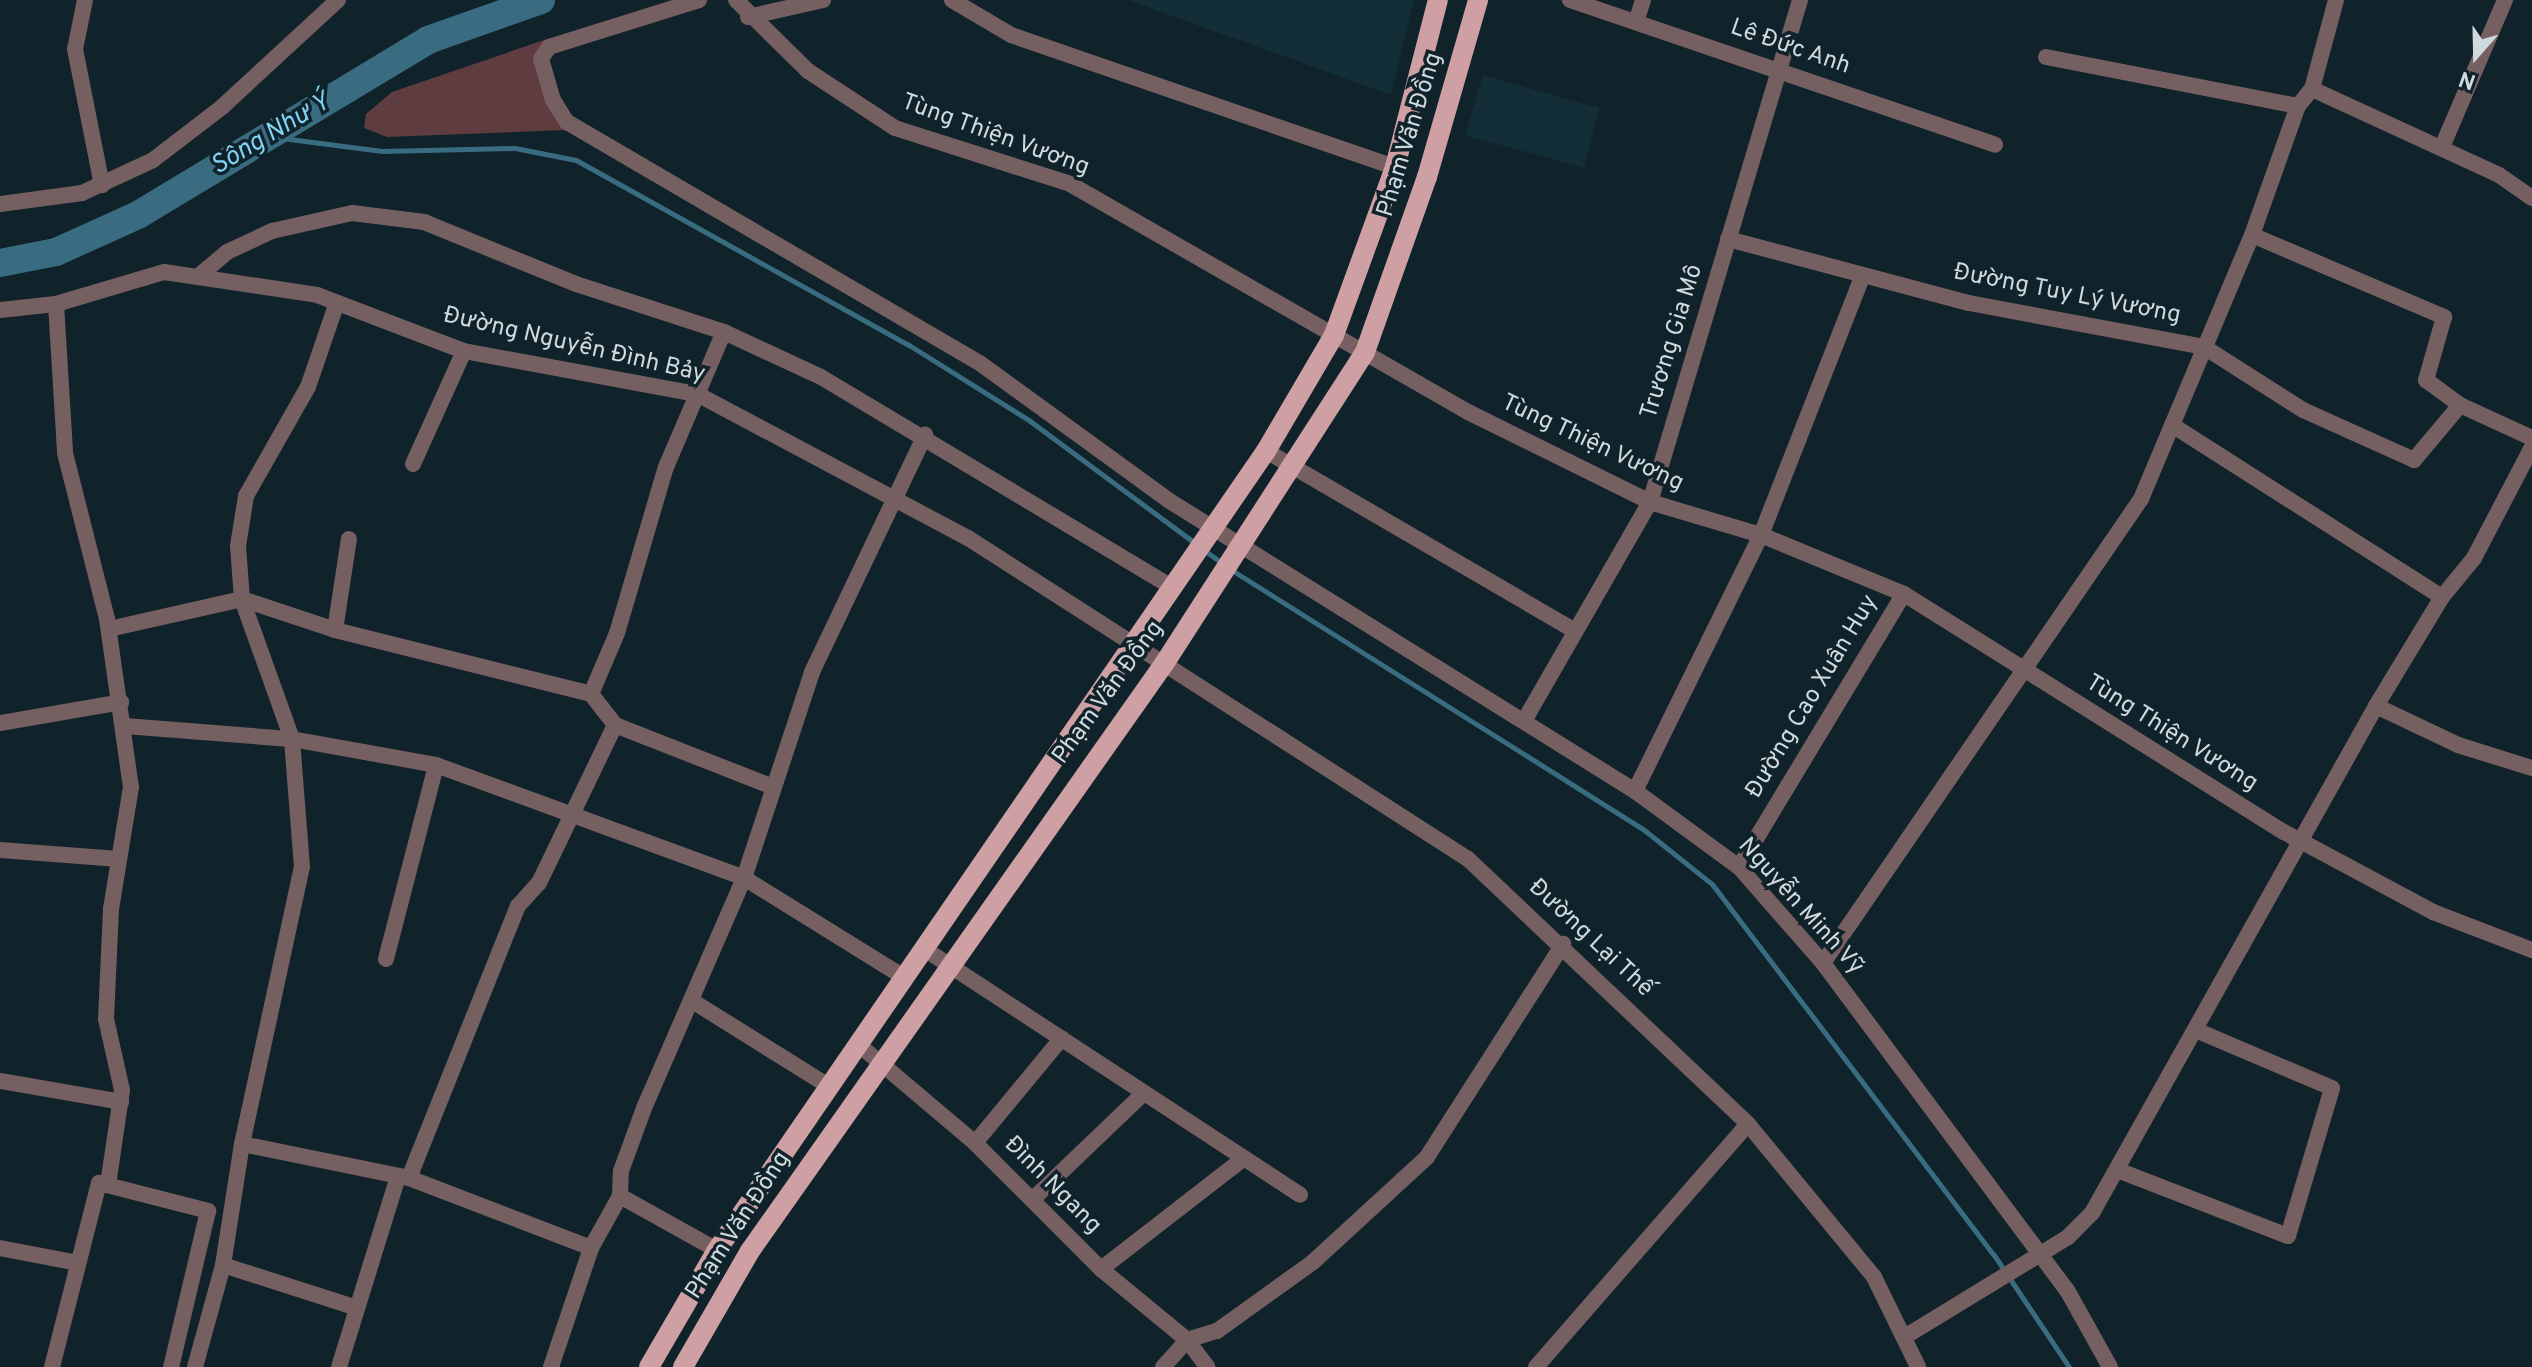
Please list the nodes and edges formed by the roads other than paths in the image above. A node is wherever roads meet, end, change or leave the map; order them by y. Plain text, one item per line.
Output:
1 (85, 0) edge
2 (338, 0) edge
3 (699, 0) edge
4 (736, 0) edge
5 (823, 0) edge
6 (952, 0) edge
7 (1438, 0) edge
8 (1478, 0) edge
9 (1570, 0) edge
10 (1643, 0) edge
11 (1800, 0) edge
12 (2336, 0) edge
13 (2505, 0) edge
14 (748, 17) junction
15 (1636, 22) junction
16 (2046, 57) dead end
17 (1779, 69) junction
18 (2312, 89) junction
19 (2298, 106) junction
20 (1995, 145) dead end
21 (2442, 147) junction
22 (1395, 167) junction
23 (102, 185) junction
24 (2532, 198) edge
25 (0, 204) edge
26 (2252, 235) junction
27 (1728, 239) junction
28 (201, 274) junction
29 (1863, 275) junction
30 (56, 304) junction
31 (336, 305) junction
32 (0, 310) edge
33 (724, 332) junction
34 (1334, 335) junction
35 (2204, 347) junction
36 (464, 351) junction
37 (1365, 352) junction
38 (697, 394) junction
39 (2460, 405) junction
40 (2172, 425) junction
41 (925, 435) junction
42 (2532, 438) edge
43 (2532, 447) edge
44 (1266, 451) junction
45 (413, 464) dead end
46 (1293, 468) junction
47 (890, 496) junction
48 (1650, 502) junction
49 (1209, 534) junction
50 (1761, 535) junction
51 (349, 539) dead end
52 (1237, 552) junction
53 (1172, 587) junction
54 (1904, 594) junction
55 (2442, 597) junction
56 (242, 599) junction
57 (109, 629) junction
58 (335, 630) junction
59 (1574, 630) junction
60 (1134, 646) junction
61 (1164, 664) junction
62 (2021, 668) junction
63 (591, 694) junction
64 (121, 702) junction
65 (2376, 706) junction
66 (1524, 721) junction
67 (0, 723) edge
68 (615, 725) junction
69 (125, 726) junction
70 (292, 739) junction
71 (436, 765) junction
72 (2532, 768) edge
73 (773, 787) junction
74 (1635, 791) junction
75 (572, 815) junction
76 (2303, 843) junction
77 (0, 850) edge
78 (119, 859) junction
79 (1739, 867) junction
80 (744, 878) junction
81 (1563, 944) junction
82 (926, 950) junction
83 (2532, 950) edge
84 (386, 959) dead end
85 (1823, 963) junction
86 (952, 967) junction
87 (905, 978) junction
88 (694, 1002) junction
89 (2198, 1031) junction
90 (1062, 1038) junction
91 (858, 1044) junction
92 (882, 1063) junction
93 (0, 1081) edge
94 (830, 1087) junction
95 (1144, 1093) junction
96 (121, 1102) junction
97 (1748, 1124) junction
98 (975, 1143) junction
99 (242, 1144) junction
100 (1244, 1158) junction
101 (2120, 1171) junction
102 (403, 1179) junction
103 (108, 1185) junction
104 (1300, 1195) dead end
105 (620, 1196) junction
106 (1033, 1199) junction
107 (0, 1248) edge
108 (591, 1248) junction
109 (717, 1250) junction
110 (2037, 1255) junction
111 (78, 1263) junction
112 (223, 1265) junction
113 (1101, 1269) junction
114 (354, 1307) junction
115 (1906, 1336) junction
116 (1187, 1340) junction
117 (52, 1367) edge
118 (171, 1367) edge
119 (195, 1367) edge
120 (339, 1367) edge
121 (551, 1367) edge
122 (649, 1367) edge
123 (683, 1367) edge
124 (1163, 1367) edge
125 (1207, 1367) edge
126 (1536, 1367) edge
127 (1918, 1367) edge
128 (2110, 1367) edge

1 - 23 street
2 - 23 street
3 - 49 street, Nguyễn Minh Vỹ
4 - 14 street, Tùng Thiện Vương
5 - 14 street
6 - 22 street
7 - 22 main road, Phạm Văn Đồng
8 - 37 main road, Phạm Văn Đồng
9 - 15 street, Lê Đức Anh
10 - 15 street
11 - 17 street, Trương Gia Mô
12 - 18 street
13 - 21 street
14 - 34 street, Tùng Thiện Vương
15 - 17 street, Lê Đức Anh
16 - 19 street
17 - 20 street, Lê Đức Anh
17 - 27 street, Trương Gia Mô
18 - 19 street
18 - 21 street
19 - 26 street
21 - 24 street
22 - 34 main road, Phạm Văn Đồng
23 - 25 street
26 - 35 street
26 - 39 street
27 - 29 street, Đường Tuy Lý Vương
27 - 48 street, Trương Gia Mô
28 - 30 street, Đường Nguyễn Đình Bảy
28 - 31 street, Đường Nguyễn Đình Bảy
28 - 33 street
29 - 35 street, Đường Tuy Lý Vương
29 - 50 street
30 - 32 street, Đường Nguyễn Đình Bảy
30 - 57 street
31 - 36 street, Đường Nguyễn Đình Bảy
31 - 56 street
33 - 38 street
33 - 41 street
34 - 37 street, Tùng Thiện Vương
34 - 44 main road, Phạm Văn Đồng
35 - 39 street, Đường Tuy Lý Vương
35 - 40 street
36 - 38 street, Đường Nguyễn Đình Bảy
36 - 45 street
37 - 46 main road, Phạm Văn Đồng
37 - 48 street, Tùng Thiện Vương
38 - 47 street, Đường Nguyễn Đình Bảy
38 - 63 street
39 - 42 street
40 - 55 street
40 - 62 street
41 - 47 street
41 - 53 street
43 - 55 street
44 - 46 street
44 - 49 main road, Phạm Văn Đồng
46 - 52 main road, Phạm Văn Đồng
46 - 59 street
47 - 60 street, Đường Nguyễn Đình Bảy
47 - 73 street
48 - 50 street, Tùng Thiện Vương
48 - 59 street, Trương Gia Mô
49 - 52 street, Nguyễn Minh Vỹ
49 - 53 main road, Phạm Văn Đồng
50 - 54 street, Tùng Thiện Vương
50 - 74 street
51 - 58 street
52 - 61 main road, Phạm Văn Đồng
52 - 66 street, Nguyễn Minh Vỹ
53 - 60 main road, Phạm Văn Đồng
54 - 62 street, Tùng Thiện Vương
54 - 79 street, Đường Cao Xuân Huy
55 - 65 street
56 - 57 street
56 - 58 street
56 - 70 street
57 - 64 street
58 - 63 street
59 - 66 street, Trương Gia Mô
60 - 61 street, Đường Lại Thế
60 - 82 main road, Phạm Văn Đồng
61 - 81 street, Đường Lại Thế
61 - 86 main road, Phạm Văn Đồng
62 - 76 street, Tùng Thiện Vương
62 - 85 street
63 - 68 street
64 - 67 street
64 - 69 street
65 - 72 street
65 - 76 street
66 - 74 street, Nguyễn Minh Vỹ
68 - 73 street
68 - 75 street
69 - 70 street
69 - 78 street
70 - 71 street
70 - 99 street
71 - 75 street
71 - 84 street
73 - 80 street
74 - 79 street, Nguyễn Minh Vỹ
75 - 80 street
75 - 102 street
76 - 83 street, Tùng Thiện Vương
76 - 89 street
77 - 78 street
78 - 96 street
79 - 85 street, Nguyễn Minh Vỹ
80 - 87 street
80 - 88 street
81 - 97 street, Đường Lại Thế
81 - 116 street
82 - 86 street
82 - 87 main road, Phạm Văn Đồng
85 - 110 street, Nguyễn Minh Vỹ
86 - 90 street
86 - 92 main road, Phạm Văn Đồng
87 - 91 main road, Phạm Văn Đồng
88 - 94 street
88 - 105 street
89 - 101 street
89 - 101 street
90 - 95 street
90 - 98 street
91 - 92 street, Đình Ngang
91 - 94 main road, Phạm Văn Đồng
92 - 98 street, Đình Ngang
92 - 123 main road, Phạm Văn Đồng
93 - 96 street
94 - 109 main road, Phạm Văn Đồng
95 - 100 street
95 - 106 street
96 - 103 street
97 - 115 street, Đường Lại Thế
97 - 126 street
98 - 106 street, Đình Ngang
99 - 102 street
99 - 112 street
100 - 104 street
100 - 113 street
101 - 110 street
102 - 108 street
102 - 114 street
103 - 111 street
103 - 118 street
105 - 108 street
105 - 109 street
106 - 113 street, Đình Ngang
107 - 111 street
108 - 121 street
109 - 122 main road, Phạm Văn Đồng
110 - 115 street
110 - 128 street, Nguyễn Minh Vỹ
111 - 117 street
112 - 114 street
112 - 119 street
113 - 116 street, Đình Ngang
114 - 120 street
115 - 127 street, Đường Lại Thế
116 - 124 street
116 - 125 street, Đình Ngang

